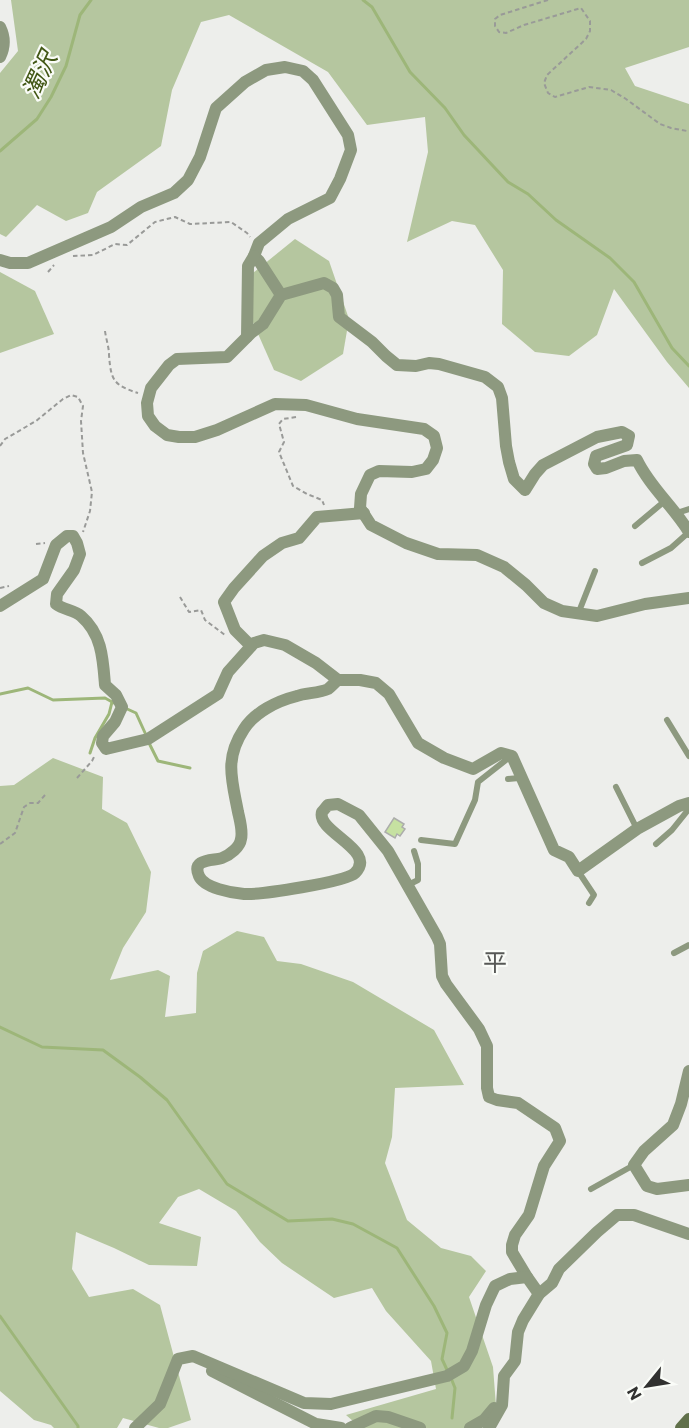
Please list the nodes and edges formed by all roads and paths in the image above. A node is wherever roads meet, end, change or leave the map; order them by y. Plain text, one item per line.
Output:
1 (548, 0) edge
2 (0, 27) edge
3 (0, 57) edge
4 (689, 132) edge
5 (255, 253) junction
6 (70, 256) dead end
7 (0, 260) edge
8 (54, 264) dead end
9 (48, 272) dead end
10 (281, 295) junction
11 (105, 331) dead end
12 (247, 337) junction
13 (148, 397) junction
14 (313, 408) junction
15 (0, 446) edge
16 (666, 500) junction
17 (683, 511) edge
18 (364, 513) junction
19 (327, 516) junction
20 (635, 526) dead end
21 (689, 532) edge
22 (78, 548) junction
23 (642, 564) dead end
24 (595, 571) dead end
25 (180, 597) dead end
26 (689, 598) edge
27 (0, 606) edge
28 (578, 614) junction
29 (247, 643) junction
30 (338, 680) junction
31 (667, 720) dead end
32 (102, 743) junction
33 (512, 756) junction
34 (689, 756) edge
35 (77, 778) dead end
36 (508, 779) dead end
37 (525, 782) junction
38 (616, 787) dead end
39 (45, 795) dead end
40 (688, 803) edge
41 (637, 829) junction
42 (421, 840) dead end
43 (0, 844) edge
44 (656, 844) dead end
45 (414, 851) dead end
46 (578, 872) junction
47 (408, 885) junction
48 (589, 903) dead end
49 (689, 945) edge
50 (674, 953) dead end
51 (689, 1071) edge
52 (634, 1165) junction
53 (689, 1185) edge
54 (591, 1189) dead end
55 (689, 1234) edge
56 (527, 1277) junction
57 (539, 1294) junction
58 (186, 1358) junction
59 (502, 1405) junction
60 (689, 1419) edge
61 (135, 1428) edge
62 (341, 1428) edge
63 (350, 1428) edge
64 (420, 1428) edge
65 (470, 1428) edge
66 (489, 1428) edge
67 (681, 1428) edge

1 - 4 path
2 - 3 street
5 - 6 path
5 - 7 street
5 - 10 street
5 - 12 street
8 - 9 path
10 - 12 street
10 - 16 street
11 - 13 path
12 - 13 street
13 - 14 street
14 - 18 street
14 - 19 path
15 - 22 path
16 - 17 street
16 - 20 lane
17 - 21 street
18 - 19 street
18 - 28 street
19 - 29 street
21 - 23 lane
22 - 27 street
22 - 32 street
24 - 28 lane
25 - 29 path
26 - 28 street
29 - 30 street
29 - 32 street
30 - 33 street
30 - 47 street
31 - 34 lane
32 - 35 path
33 - 37 street
33 - 42 lane
36 - 37 lane
37 - 46 street
38 - 41 lane
39 - 43 path
40 - 41 street
40 - 44 lane
41 - 46 street
45 - 47 lane
46 - 48 lane
47 - 56 street
49 - 50 lane
51 - 52 street
52 - 53 street
52 - 54 lane
55 - 57 street
56 - 57 street
56 - 58 street
57 - 59 street
58 - 61 street
58 - 62 street
59 - 65 street
59 - 66 street
60 - 67 main road
63 - 64 street

